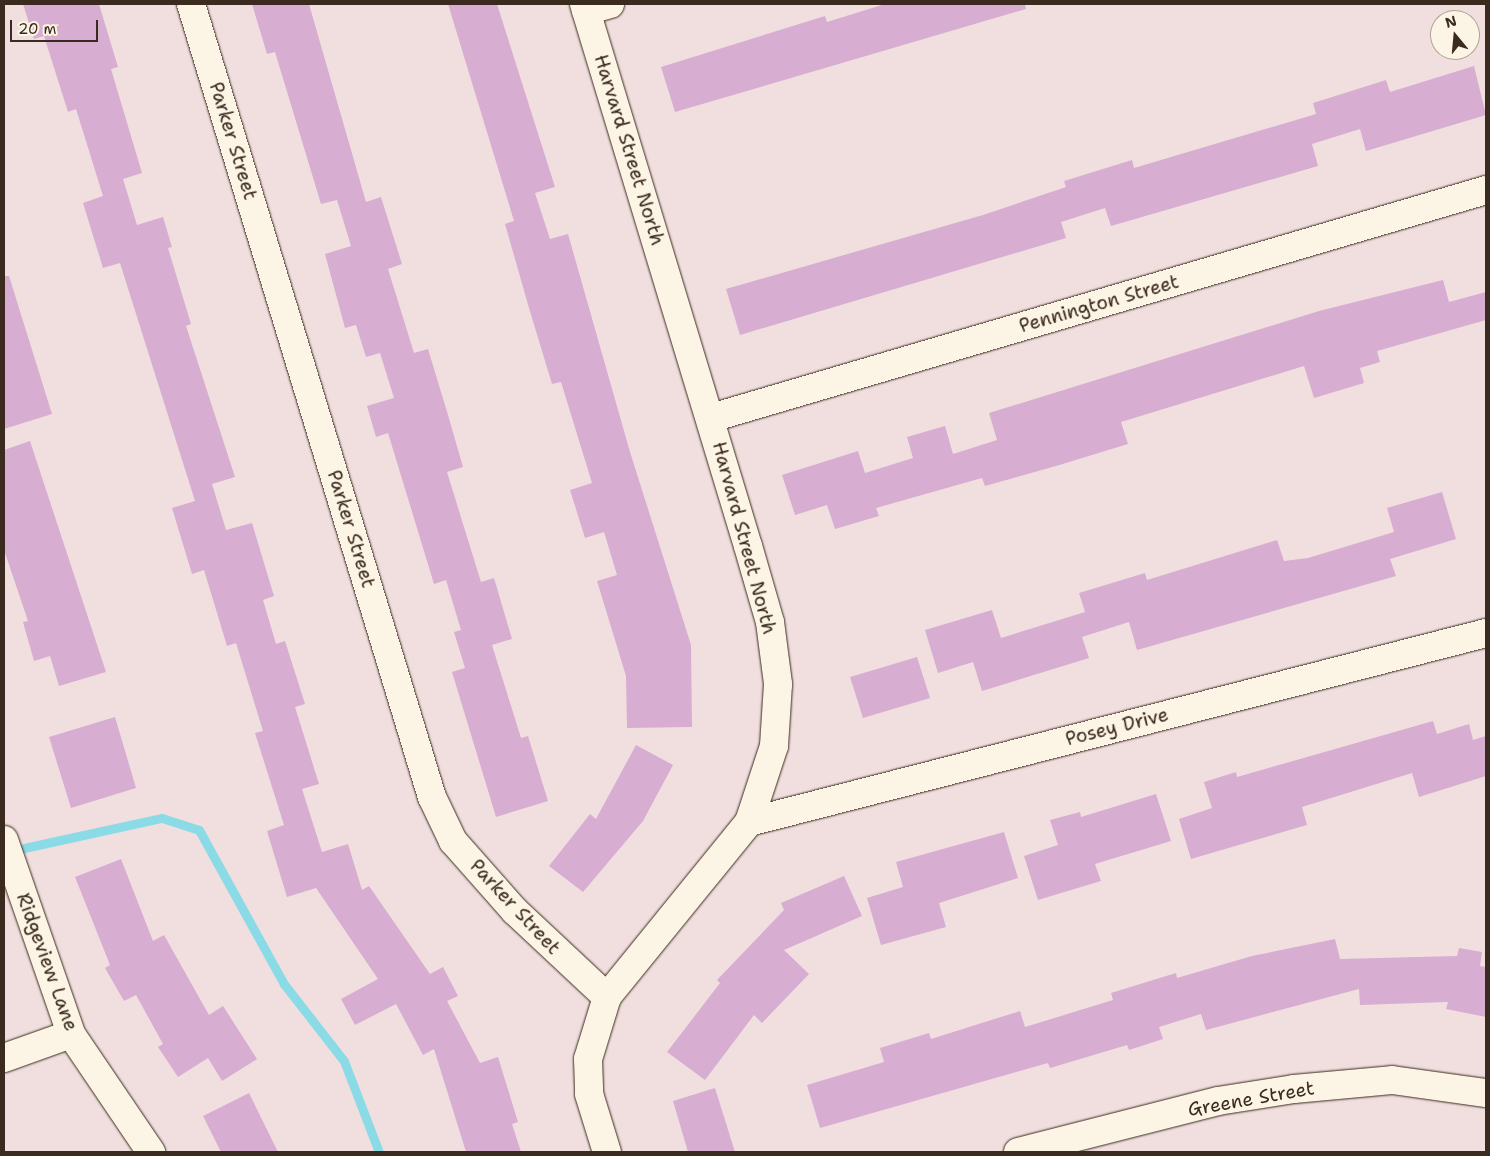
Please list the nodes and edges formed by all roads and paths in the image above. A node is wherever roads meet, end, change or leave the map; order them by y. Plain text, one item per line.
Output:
1 (191, 4) edge
2 (593, 6) edge
3 (1486, 190) edge
4 (711, 418) junction
5 (1486, 633) edge
6 (749, 822) junction
7 (4, 840) edge
8 (607, 997) junction
9 (71, 1034) junction
10 (4, 1058) edge
11 (1486, 1093) edge
12 (152, 1152) edge
13 (607, 1152) edge
14 (1018, 1152) edge

1 - 8 street, Parker Street
2 - 4 street, Harvard Street North
3 - 4 street, Pennington Street
4 - 6 street, Harvard Street North
5 - 6 street, Posey Drive
6 - 8 street, Harvard Street North
7 - 9 street, Ridgeview Lane
8 - 13 street, Harvard Street North
9 - 10 street
9 - 12 street, Ridgeview Lane
11 - 14 street, Greene Street

